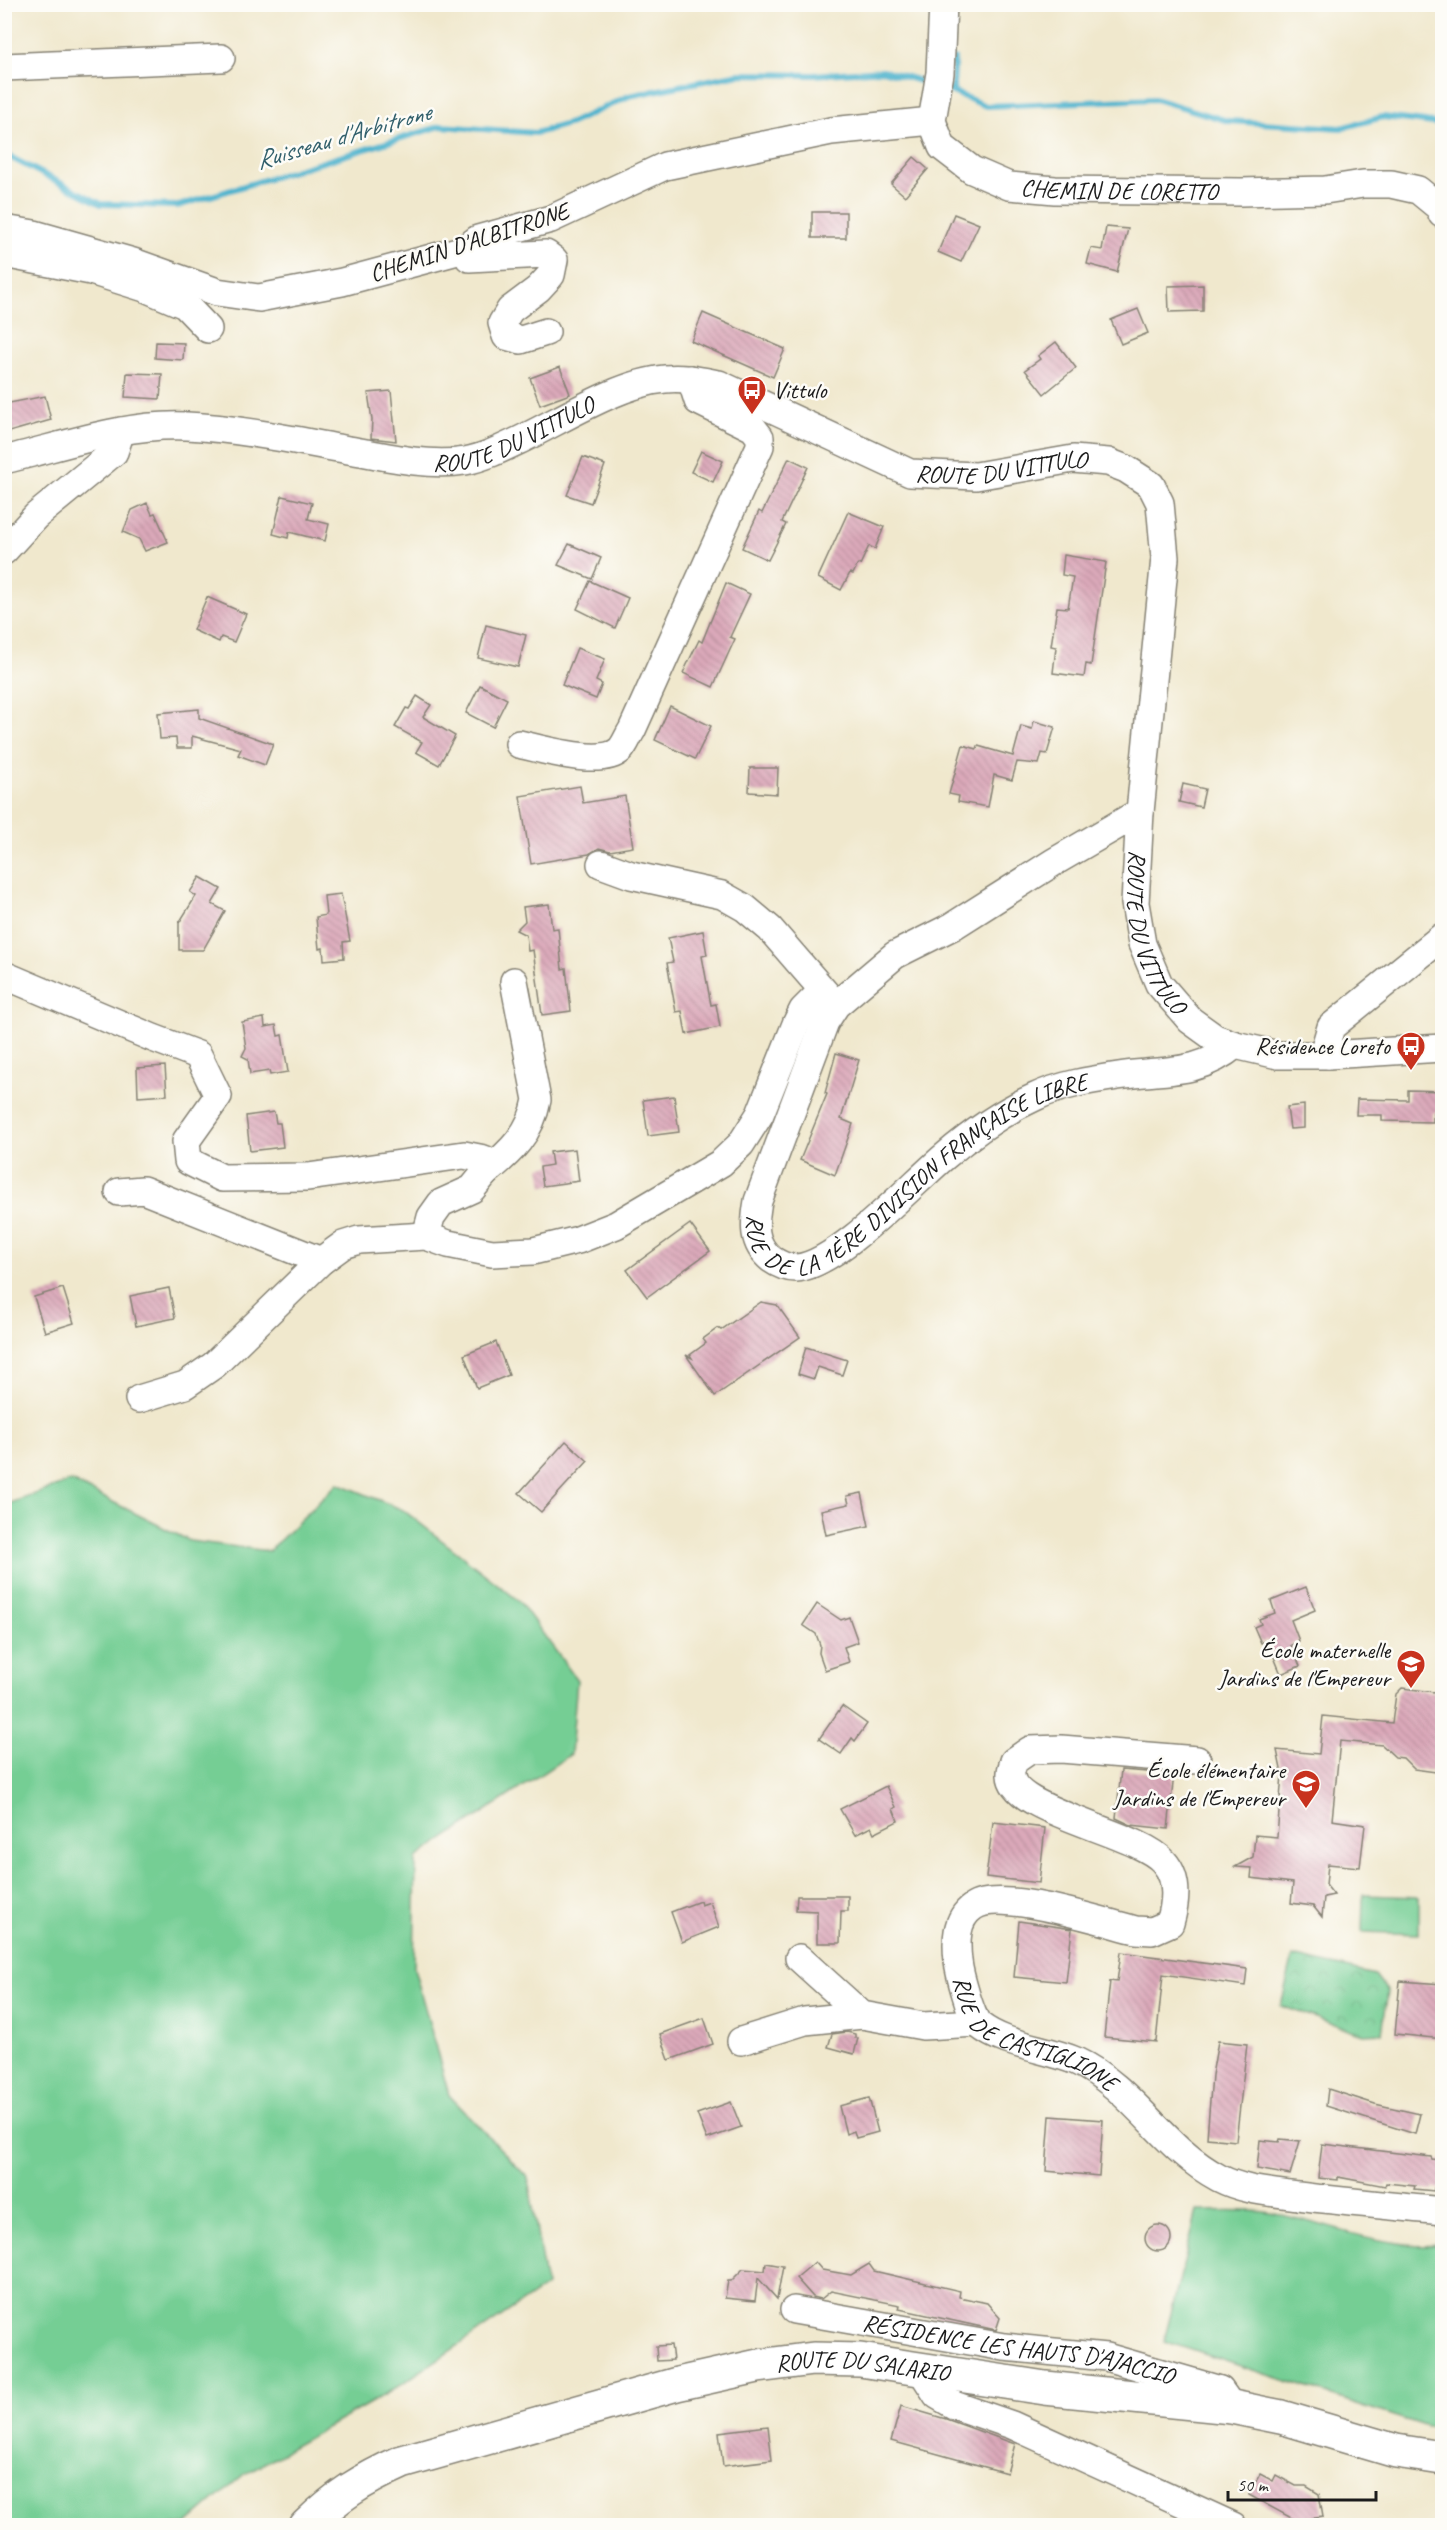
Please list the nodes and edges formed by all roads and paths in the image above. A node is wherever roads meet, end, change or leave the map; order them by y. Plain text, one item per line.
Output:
1 (22, 4) edge
2 (944, 4) edge
3 (4, 11) edge
4 (221, 58) dead end
5 (4, 67) edge
6 (933, 111) junction
7 (1443, 214) edge
8 (4, 230) edge
9 (465, 249) junction
10 (4, 254) edge
11 (208, 329) dead end
12 (546, 332) dead end
13 (691, 379) junction
14 (121, 431) junction
15 (4, 460) edge
16 (4, 551) edge
17 (519, 744) dead end
18 (1140, 812) junction
19 (601, 864) dead end
20 (1443, 938) edge
21 (4, 975) edge
22 (514, 981) dead end
23 (829, 998) junction
24 (1235, 1046) junction
25 (1443, 1048) edge
26 (1328, 1055) junction
27 (485, 1173) junction
28 (119, 1192) dead end
29 (426, 1236) junction
30 (321, 1261) junction
31 (139, 1399) dead end
32 (1197, 1760) dead end
33 (799, 1958) dead end
34 (862, 2015) junction
35 (977, 2023) junction
36 (741, 2041) dead end
37 (1443, 2211) edge
38 (794, 2310) dead end
39 (921, 2370) junction
40 (1232, 2407) junction
41 (1443, 2458) edge
42 (306, 2526) edge
43 (1233, 2526) edge

1 - 3 path
2 - 6 street
4 - 5 street
6 - 7 street, CHEMIN DE LORETTO
6 - 9 street, CHEMIN D'ALBITRONE
8 - 9 street, CHEMIN D'ALBITRONE
9 - 12 street
10 - 11 street
13 - 14 street, ROUTE DU VITTULO
13 - 17 street
13 - 18 street, ROUTE DU VITTULO
14 - 15 street, ROUTE DU VITTULO
14 - 16 street
18 - 23 street, RUE DE LA 1ÈRE DIVISION FRANÇAISE LIBRE
18 - 24 street, ROUTE DU VITTULO
19 - 23 street
20 - 26 street
21 - 27 street
22 - 27 street
23 - 24 street, RUE DE LA 1ÈRE DIVISION FRANÇAISE LIBRE
23 - 29 street
24 - 26 street, ROUTE DU VITTULO
25 - 26 street, ROUTE DU VITTULO
27 - 29 street
28 - 30 street
29 - 30 street
30 - 31 street
32 - 35 street, RUE DE CASTIGLIONE
33 - 34 street
34 - 35 street
34 - 36 street
35 - 37 street, RUE DE CASTIGLIONE
38 - 40 street, RÉSIDENCE LES HAUTS D'AJACCIO
39 - 40 main road, ROUTE DU SALARIO
39 - 42 main road, ROUTE DU SALARIO
39 - 43 street
40 - 41 main road, ROUTE DU SALARIO

